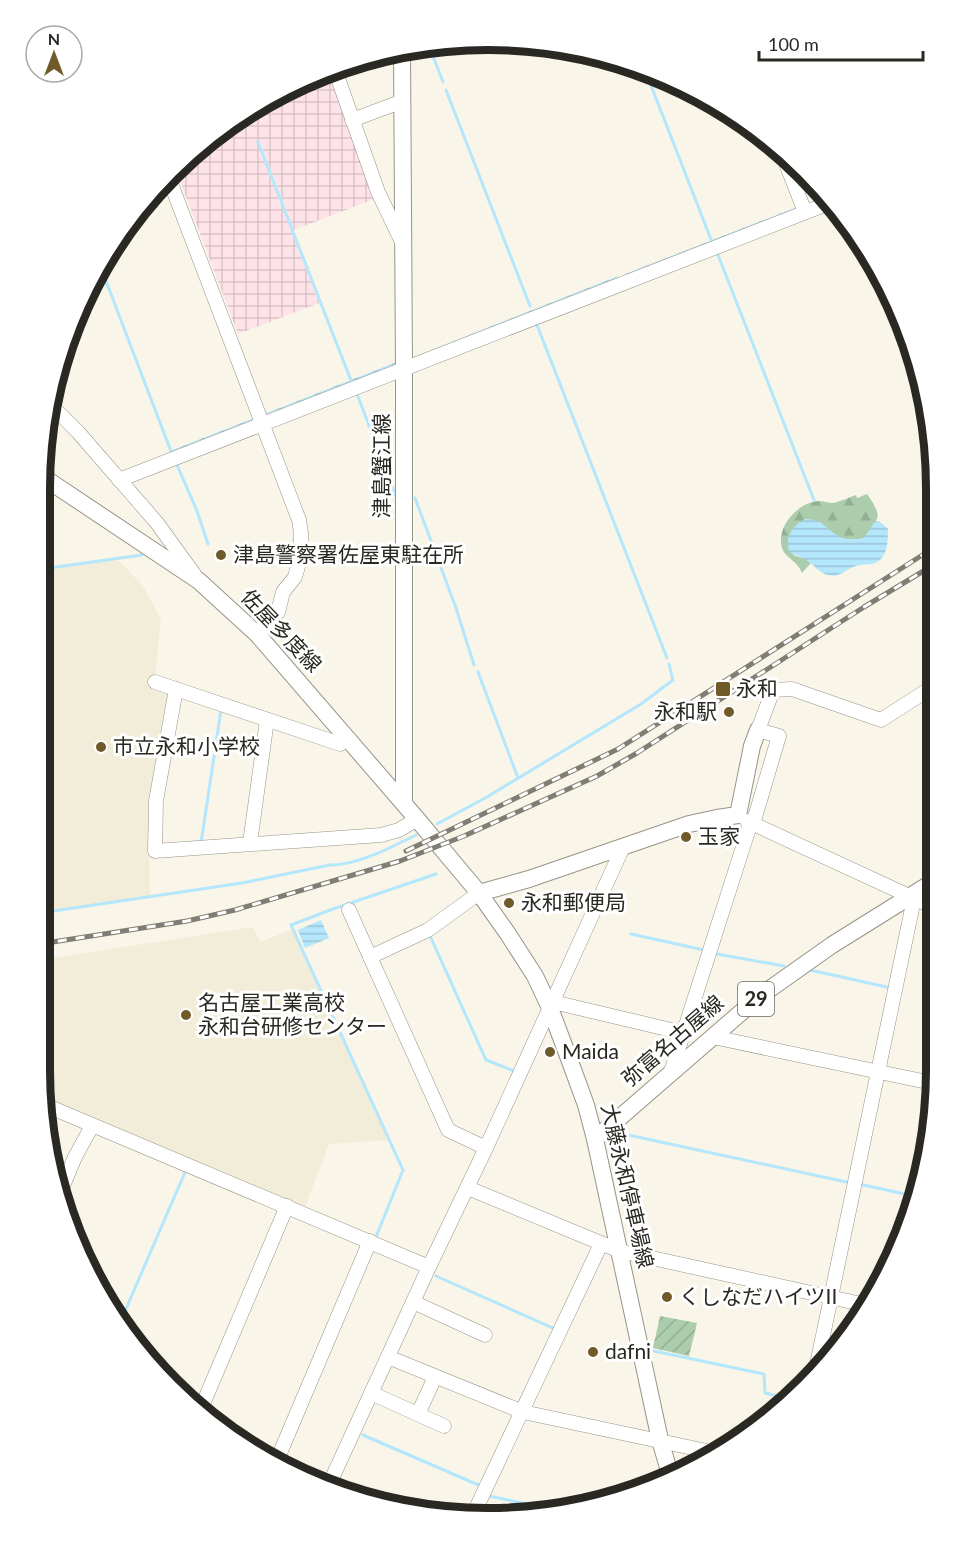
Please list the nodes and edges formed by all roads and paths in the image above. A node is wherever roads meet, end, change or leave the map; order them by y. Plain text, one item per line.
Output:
1 (402, 58) edge
2 (337, 77) edge
3 (403, 102) junction
4 (352, 120) junction
5 (788, 170) edge
6 (171, 185) edge
7 (822, 206) edge
8 (805, 212) junction
9 (404, 246) junction
10 (404, 369) junction
11 (56, 410) edge
12 (261, 420) junction
13 (119, 480) junction
14 (50, 482) edge
15 (199, 581) junction
16 (257, 634) junction
17 (154, 682) dead end
18 (176, 689) junction
19 (926, 691) edge
20 (267, 720) junction
21 (758, 730) junction
22 (349, 739) junction
23 (404, 803) junction
24 (417, 819) junction
25 (747, 820) junction
26 (250, 843) junction
27 (622, 847) junction
28 (926, 887) edge
29 (479, 893) junction
30 (912, 898) junction
31 (926, 904) edge
32 (349, 909) dead end
33 (370, 957) junction
34 (552, 1005) junction
35 (684, 1033) junction
36 (713, 1036) junction
37 (879, 1071) junction
38 (671, 1072) junction
39 (926, 1082) edge
40 (51, 1108) edge
41 (92, 1126) junction
42 (595, 1139) junction
43 (486, 1148) junction
44 (64, 1184) edge
45 (468, 1188) junction
46 (287, 1206) junction
47 (370, 1241) junction
48 (602, 1244) junction
49 (620, 1251) junction
50 (429, 1267) junction
51 (831, 1298) junction
52 (413, 1302) junction
53 (859, 1304) edge
54 (485, 1335) dead end
55 (388, 1357) junction
56 (818, 1357) edge
57 (435, 1377) junction
58 (371, 1393) junction
59 (203, 1403) edge
60 (523, 1412) junction
61 (418, 1414) junction
62 (444, 1426) dead end
63 (660, 1440) junction
64 (705, 1450) edge
65 (279, 1455) edge
66 (668, 1469) edge
67 (332, 1479) edge
68 (476, 1508) edge

1 - 3 main road, 津島蟹江線
2 - 4 street
3 - 4 street
3 - 9 main road, 津島蟹江線
4 - 9 street
5 - 8 street
6 - 12 street
7 - 8 street
8 - 10 street
9 - 10 main road, 津島蟹江線
10 - 12 street
10 - 23 main road, 津島蟹江線
11 - 13 street
12 - 13 street
12 - 16 street
13 - 15 street
14 - 15 main road, 佐屋多度線
15 - 16 main road, 佐屋多度線
16 - 22 main road, 佐屋多度線
17 - 18 street
18 - 20 street
18 - 26 street
19 - 21 street
20 - 22 street
20 - 26 street
21 - 25 main road
21 - 25 street
22 - 23 main road, 佐屋多度線
23 - 24 main road
24 - 26 street
24 - 29 main road
25 - 27 main road
25 - 30 street
25 - 35 street
27 - 29 main road
27 - 34 street
28 - 30 main road, 弥富名古屋線 / 29
29 - 33 street
29 - 34 main road, 大藤永和停車場線
30 - 31 street
30 - 36 main road, 弥富名古屋線 / 29
30 - 37 street
32 - 33 street
33 - 43 street
34 - 35 street
34 - 42 main road, 大藤永和停車場線
34 - 43 street
35 - 38 street
36 - 37 street
36 - 38 main road, 弥富名古屋線 / 29
37 - 39 street
37 - 51 street
38 - 42 main road, 弥富名古屋線 / 29
40 - 41 street
41 - 44 street
41 - 46 street
42 - 49 main road, 大藤永和停車場線
43 - 45 street
45 - 48 street
45 - 50 street
46 - 47 street
46 - 59 street
47 - 50 street
47 - 65 street
48 - 49 street
48 - 60 street
49 - 51 street
49 - 63 main road, 大藤永和停車場線
50 - 52 street
51 - 53 street
51 - 56 street
52 - 54 street
52 - 55 street
55 - 57 street
55 - 58 street
57 - 60 street
57 - 61 street
58 - 61 street
58 - 67 street
60 - 63 street
60 - 68 street
61 - 62 street
63 - 64 street
63 - 66 main road, 大藤永和停車場線

